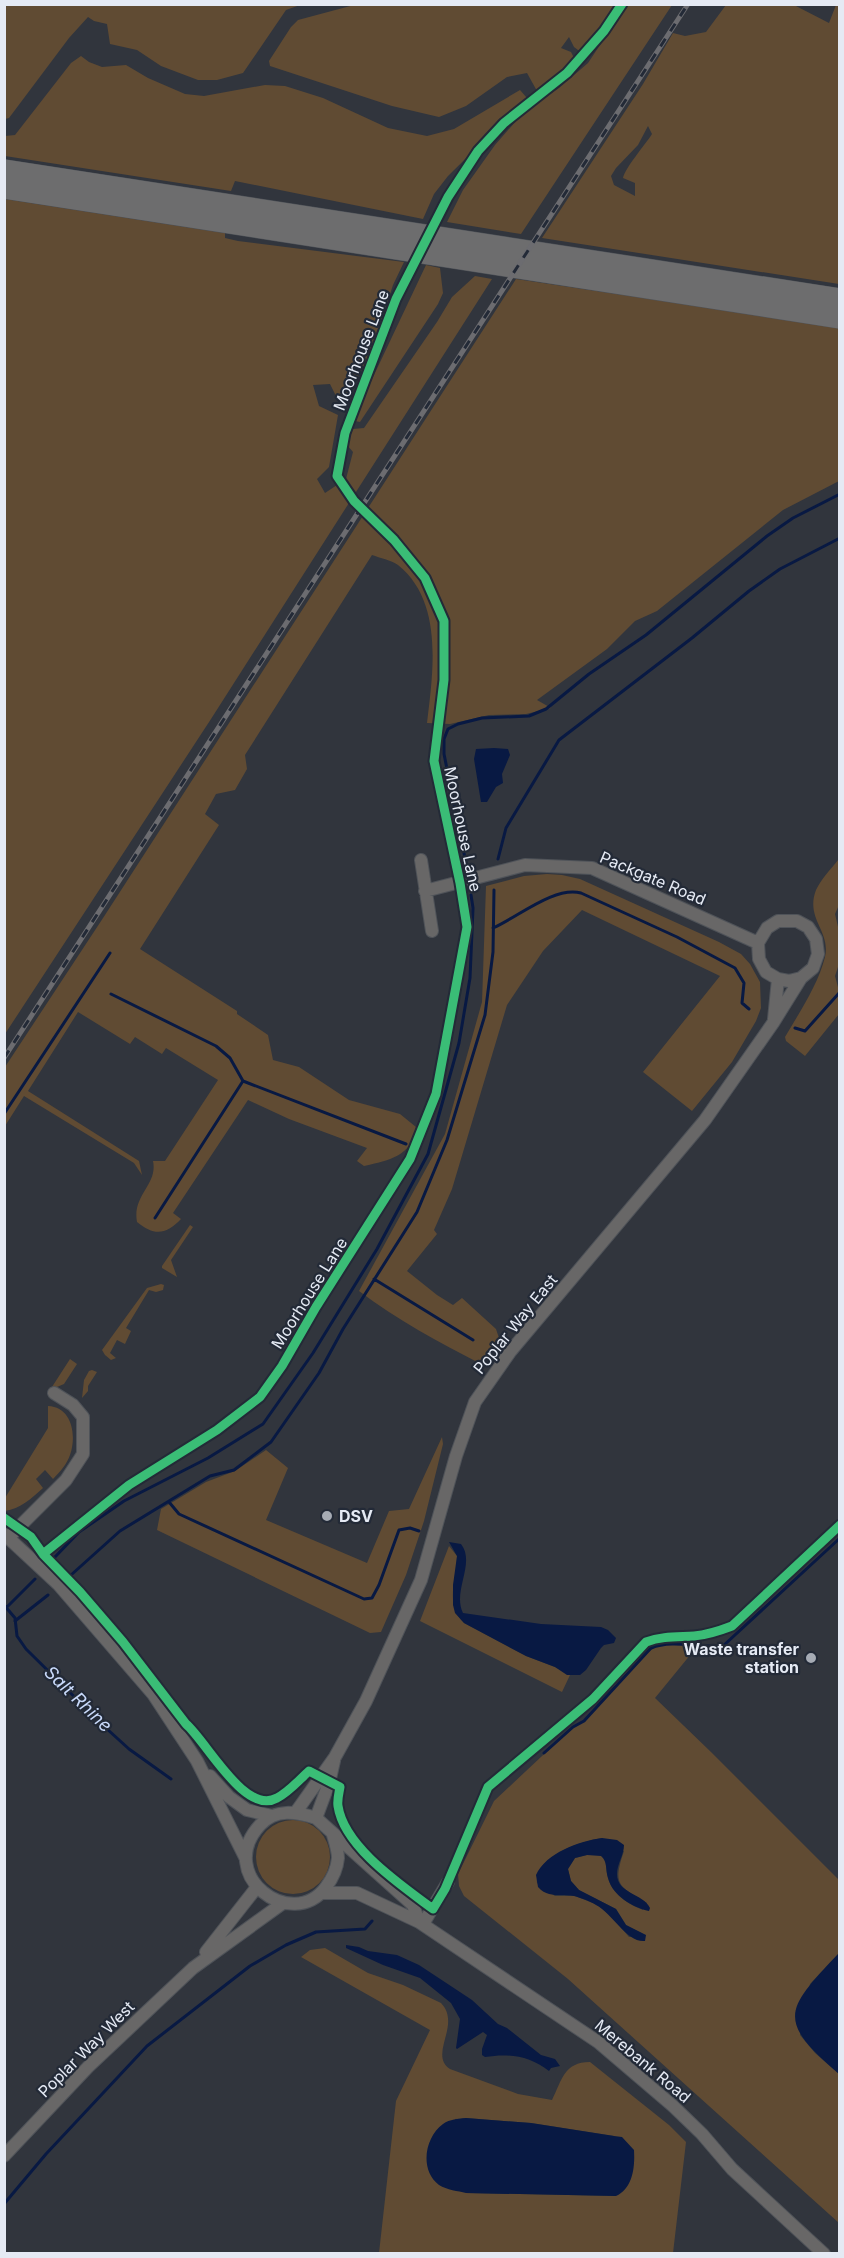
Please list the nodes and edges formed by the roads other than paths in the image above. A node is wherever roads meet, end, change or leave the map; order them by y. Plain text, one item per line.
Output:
1 (4, 170) edge
2 (4, 188) edge
3 (840, 299) edge
4 (840, 318) edge
5 (421, 860) dead end
6 (425, 891) junction
7 (432, 931) dead end
8 (758, 943) junction
9 (801, 978) junction
10 (778, 979) junction
11 (773, 1023) junction
12 (54, 1393) dead end
13 (7, 1536) edge
14 (336, 1757) junction
15 (197, 1761) junction
16 (296, 1812) junction
17 (272, 1816) junction
18 (316, 1818) junction
19 (333, 1836) junction
20 (246, 1858) junction
21 (448, 1882) dead end
22 (256, 1887) junction
23 (322, 1893) junction
24 (283, 1903) junction
25 (421, 1923) junction
26 (193, 1968) junction
27 (4, 2156) edge
28 (824, 2253) edge

1 - 3 highway
2 - 4 highway
5 - 6 street
6 - 7 street
6 - 8 street, Packgate Road
8 - 9 street, Poplar Way East
8 - 10 street
9 - 10 street
9 - 11 street, Poplar Way East
10 - 11 street, Poplar Way East
11 - 14 street, Poplar Way East
12 - 13 street
13 - 15 street
14 - 16 street, Poplar Way East
14 - 18 street, Poplar Way East
15 - 17 street
15 - 20 street
16 - 17 street
16 - 18 street
17 - 20 street
18 - 19 street
19 - 23 street
19 - 25 street, Merebank Road
20 - 22 street
21 - 25 street
22 - 24 street
22 - 26 street, Poplar Way West
23 - 24 street
23 - 25 street, Merebank Road
24 - 26 street, Poplar Way West
25 - 28 street, Merebank Road
26 - 27 street, Poplar Way West

